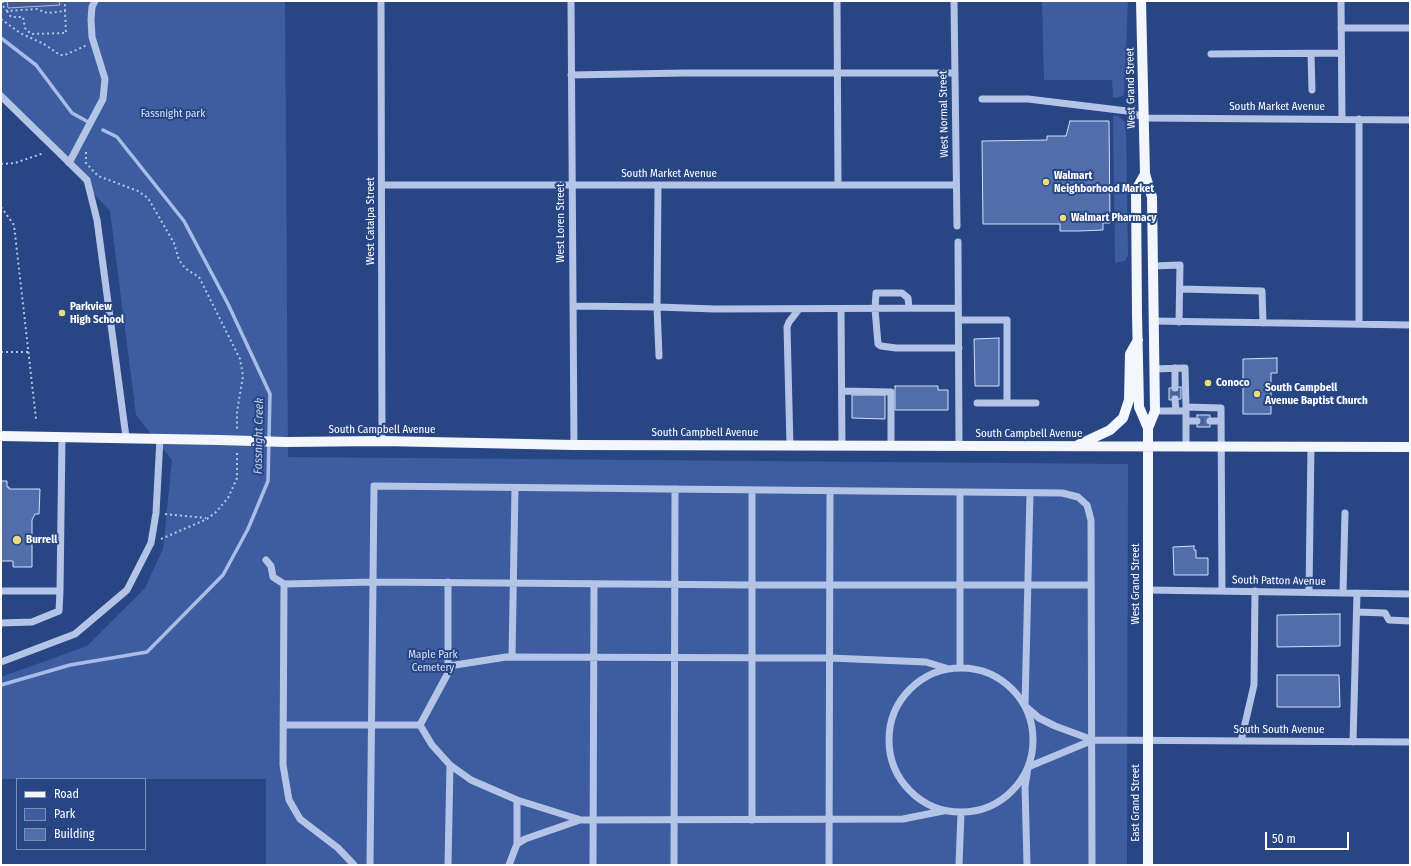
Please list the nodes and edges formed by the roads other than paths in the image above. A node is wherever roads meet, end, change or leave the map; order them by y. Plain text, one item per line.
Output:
1 (95, 1) edge
2 (381, 1) edge
3 (571, 1) edge
4 (838, 1) edge
5 (954, 1) edge
6 (1141, 1) edge
7 (1341, 1) edge
8 (1341, 28) junction
9 (1410, 28) edge
10 (1342, 53) junction
11 (1211, 54) dead end
12 (1311, 54) junction
13 (838, 73) junction
14 (955, 73) junction
15 (571, 75) junction
16 (1312, 90) dead end
17 (1, 96) edge
18 (982, 99) dead end
19 (1145, 118) junction
20 (1342, 118) junction
21 (1359, 119) junction
22 (1410, 120) edge
23 (69, 163) junction
24 (1145, 174) junction
25 (382, 185) junction
26 (572, 185) junction
27 (658, 185) junction
28 (838, 185) junction
29 (956, 185) junction
30 (957, 226) dead end
31 (958, 242) dead end
32 (1153, 266) junction
33 (1180, 289) junction
34 (573, 306) junction
35 (657, 307) junction
36 (909, 308) junction
37 (958, 308) junction
38 (800, 309) junction
39 (841, 309) junction
40 (875, 309) junction
41 (958, 320) junction
42 (1153, 321) junction
43 (1179, 322) junction
44 (1262, 323) junction
45 (1360, 324) junction
46 (1410, 325) edge
47 (1138, 340) junction
48 (959, 348) junction
49 (659, 356) dead end
50 (1175, 368) junction
51 (1154, 369) junction
52 (1175, 388) tunnel mouth
53 (842, 391) junction
54 (1175, 399) tunnel mouth
55 (977, 403) dead end
56 (1007, 403) junction
57 (1036, 403) dead end
58 (1186, 409) junction
59 (1154, 411) junction
60 (1176, 411) junction
61 (1186, 421) junction
62 (1197, 421) tunnel mouth
63 (1210, 421) tunnel mouth
64 (1221, 421) junction
65 (1148, 428) junction
66 (1, 436) edge
67 (62, 437) junction
68 (126, 437) junction
69 (160, 438) junction
70 (382, 441) junction
71 (574, 445) junction
72 (790, 446) junction
73 (842, 446) junction
74 (891, 446) junction
75 (959, 446) junction
76 (1075, 446) junction
77 (1148, 446) junction
78 (1186, 446) junction
79 (1221, 446) junction
80 (1311, 446) junction
81 (1410, 447) edge
82 (515, 488) junction
83 (675, 489) junction
84 (752, 490) junction
85 (830, 491) junction
86 (960, 492) junction
87 (1030, 493) junction
88 (1345, 513) dead end
89 (266, 560) dead end
90 (373, 582) junction
91 (448, 582) junction
92 (514, 583) junction
93 (284, 584) junction
94 (594, 584) junction
95 (675, 584) junction
96 (751, 585) junction
97 (831, 585) junction
98 (960, 585) junction
99 (1028, 585) junction
100 (1091, 585) junction
101 (1148, 590) junction
102 (1, 591) edge
103 (1222, 591) junction
104 (1255, 591) junction
105 (60, 592) junction
106 (1309, 592) junction
107 (1343, 593) junction
108 (1357, 593) junction
109 (1410, 594) edge
110 (1357, 612) junction
111 (1410, 621) edge
112 (1, 623) edge
113 (512, 657) junction
114 (594, 658) junction
115 (674, 658) junction
116 (752, 658) junction
117 (830, 658) junction
118 (1, 662) edge
119 (449, 666) junction
120 (960, 668) junction
121 (949, 669) junction
122 (1025, 706) junction
123 (371, 724) junction
124 (283, 725) junction
125 (420, 725) junction
126 (1093, 740) junction
127 (1148, 740) junction
128 (1241, 741) junction
129 (1353, 742) junction
130 (1410, 742) edge
131 (450, 765) junction
132 (1028, 767) junction
133 (517, 800) junction
134 (943, 811) junction
135 (961, 813) junction
136 (581, 820) junction
137 (593, 820) junction
138 (674, 820) junction
139 (752, 820) junction
140 (828, 821) junction
141 (517, 844) junction
142 (354, 865) edge
143 (370, 865) edge
144 (448, 865) edge
145 (509, 865) edge
146 (592, 865) edge
147 (674, 865) edge
148 (828, 865) edge
149 (959, 865) edge
150 (1027, 865) edge
151 (1092, 865) edge
152 (1148, 865) edge

1 - 23 street
2 - 25 street, West Catalpa Street
3 - 15 street, West Loren Street
4 - 13 street
5 - 14 street, West Normal Street
6 - 19 main road, West Grand Street
7 - 8 street
8 - 9 street
8 - 10 street
10 - 12 street
10 - 20 street
11 - 12 street
12 - 16 street
13 - 14 street
13 - 15 street
13 - 28 street
14 - 29 street, West Normal Street
15 - 26 street, West Loren Street
17 - 23 street
18 - 19 street
19 - 20 street, South Market Avenue
19 - 24 main road, West Grand Street
20 - 21 street, South Market Avenue
21 - 22 street, South Market Avenue
21 - 45 street
23 - 68 street
24 - 32 main road, West Grand Street
24 - 47 main road, West Grand Street
25 - 26 street, South Market Avenue
25 - 70 street, West Catalpa Street
26 - 27 street, South Market Avenue
26 - 34 street, West Loren Street
27 - 28 street, South Market Avenue
27 - 35 street
28 - 29 street, South Market Avenue
29 - 30 street, West Normal Street
31 - 37 street
32 - 33 street
32 - 42 main road, West Grand Street
33 - 43 street
33 - 44 street
34 - 35 street
34 - 71 street, West Loren Street
35 - 38 street
35 - 49 street
36 - 37 street
36 - 40 street
36 - 40 street
37 - 41 street
38 - 39 street
38 - 72 street
39 - 40 street
39 - 53 street
40 - 48 street
41 - 48 street
41 - 56 street
42 - 43 street
42 - 51 main road, West Grand Street
43 - 44 street
44 - 45 street
45 - 46 street
47 - 65 main road, West Grand Street
47 - 76 main road
48 - 75 street
50 - 51 street
50 - 52 street
50 - 58 street
51 - 59 main road, West Grand Street
53 - 73 street
53 - 74 street
54 - 60 street
55 - 56 street
56 - 57 street
58 - 60 street
58 - 61 street
58 - 64 street
59 - 60 street
59 - 65 main road, West Grand Street
61 - 62 street
61 - 78 street
63 - 64 street
64 - 79 street
65 - 77 main road, West Grand Street
66 - 67 main road, South Campbell Avenue
67 - 68 main road, South Campbell Avenue
67 - 105 street
68 - 69 main road, South Campbell Avenue
69 - 70 main road, South Campbell Avenue, bridge
69 - 118 street
70 - 71 main road, South Campbell Avenue
71 - 72 main road, South Campbell Avenue
72 - 73 main road, South Campbell Avenue
73 - 74 main road, South Campbell Avenue
74 - 75 main road, South Campbell Avenue
75 - 76 main road, South Campbell Avenue
76 - 77 main road, South Campbell Avenue
77 - 78 main road, South Campbell Avenue
77 - 101 main road, West Grand Street
78 - 79 main road, South Campbell Avenue
79 - 80 main road, South Campbell Avenue
79 - 103 street
80 - 81 main road, South Campbell Avenue
80 - 106 street
82 - 83 street
82 - 90 street
82 - 92 street
83 - 84 street
83 - 95 street
84 - 85 street
84 - 96 street
85 - 86 street
85 - 97 street
86 - 87 street
86 - 98 street
87 - 99 street
87 - 100 street
88 - 107 street
89 - 93 street
90 - 91 street
90 - 93 street
90 - 123 street
91 - 92 street
91 - 119 street
92 - 94 street
92 - 113 street
93 - 124 street
94 - 95 street
94 - 114 street
95 - 96 street
95 - 115 street
96 - 97 street
96 - 116 street
97 - 98 street
97 - 117 street
98 - 99 street
98 - 120 street
99 - 100 street
99 - 122 street
100 - 126 street
101 - 103 street, South Patton Avenue
101 - 127 main road, West Grand Street
102 - 105 street
103 - 104 street, South Patton Avenue
104 - 106 street, South Patton Avenue
104 - 128 street
105 - 112 street
106 - 107 street, South Patton Avenue
107 - 108 street, South Patton Avenue
108 - 109 street, South Patton Avenue
108 - 110 street
110 - 111 street
110 - 129 street
113 - 114 street
113 - 119 street
114 - 115 street
114 - 137 street
115 - 116 street
115 - 138 street
116 - 117 street
116 - 139 street
117 - 121 street
117 - 140 street
119 - 125 street
120 - 121 street
120 - 122 street
121 - 134 street
122 - 126 street
122 - 132 street
123 - 124 street
123 - 125 street
123 - 143 street
124 - 142 street
125 - 131 street
126 - 127 street, South South Avenue
126 - 132 street
126 - 151 street
127 - 128 street, South South Avenue
127 - 152 main road, East Grand Street
128 - 129 street, South South Avenue
129 - 130 street, South South Avenue
131 - 133 street
131 - 144 street
132 - 135 street
132 - 150 street
133 - 136 street
133 - 141 street
134 - 135 street
134 - 140 street
135 - 149 street
136 - 137 street
136 - 141 street
137 - 138 street
137 - 146 street
138 - 139 street
138 - 147 street
139 - 140 street
140 - 148 street
141 - 145 street

